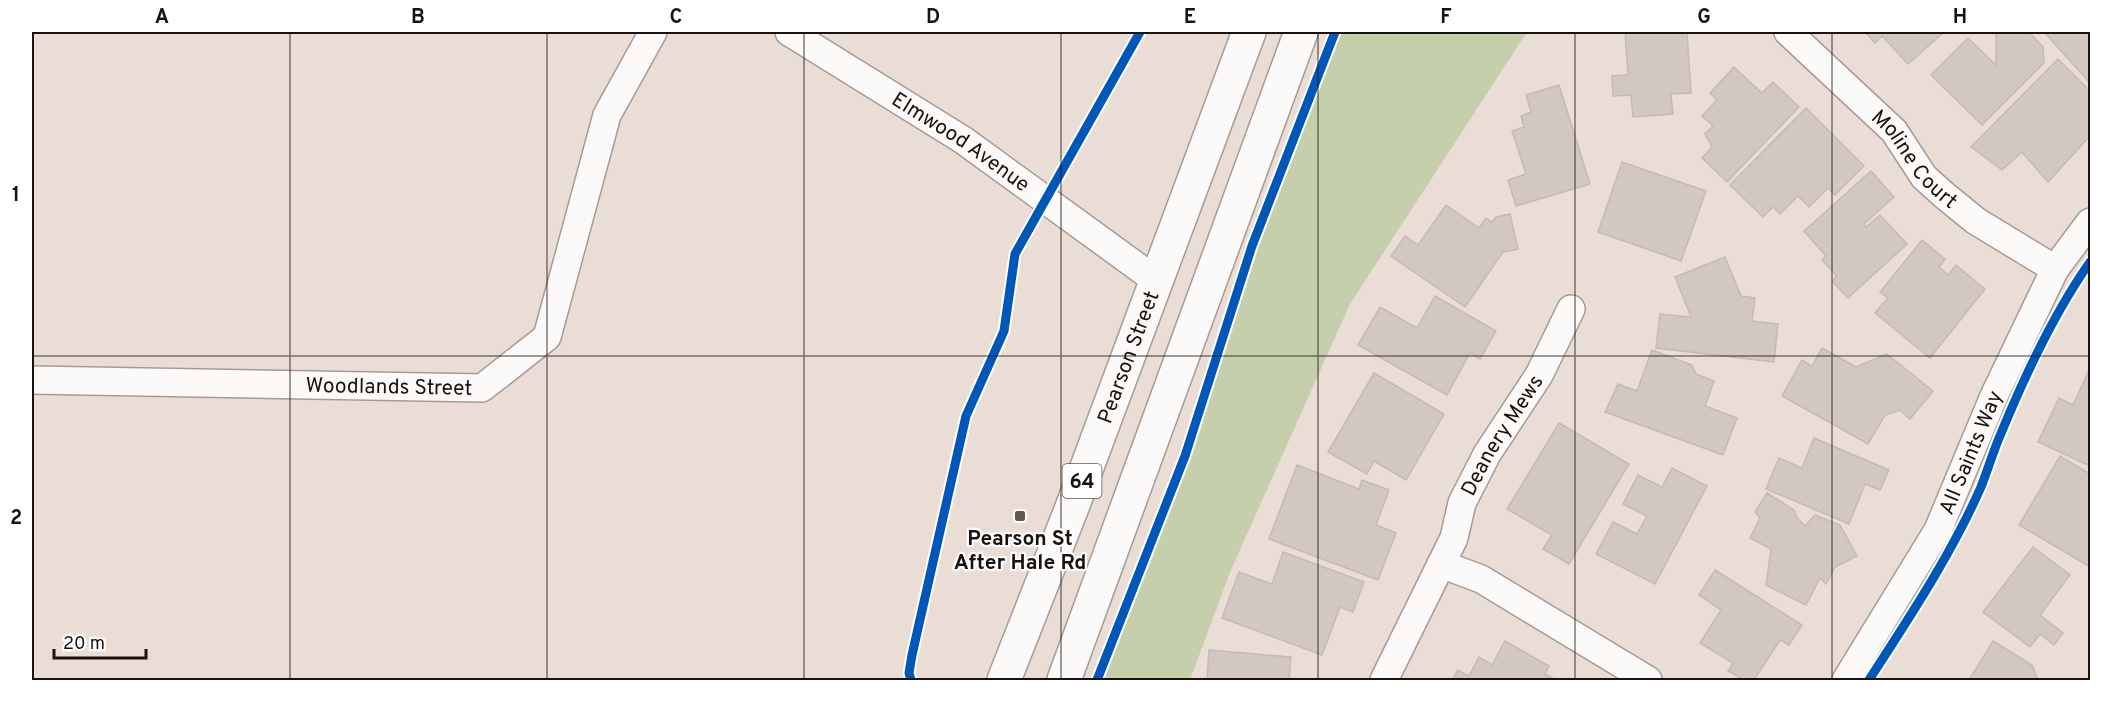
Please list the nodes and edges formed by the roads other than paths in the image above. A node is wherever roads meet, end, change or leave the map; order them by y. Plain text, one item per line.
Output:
1 (653, 32) edge
2 (789, 32) edge
3 (1249, 32) edge
4 (1301, 32) edge
5 (1788, 32) edge
6 (2091, 222) edge
7 (2055, 269) junction
8 (1157, 281) junction
9 (1571, 309) dead end
10 (32, 380) edge
11 (1441, 564) junction
12 (1004, 681) edge
13 (1064, 681) edge
14 (1384, 681) edge
15 (1648, 681) edge
16 (1846, 681) edge

1 - 10 street, Woodlands Street
2 - 8 street, Elmwood Avenue
3 - 8 main road, Pearson Street / 64
4 - 13 main road, 64
5 - 7 street, Moline Court
6 - 7 street, All Saints Way
7 - 16 street, All Saints Way
8 - 12 main road, Pearson Street / 64
9 - 11 street, Deanery Mews
11 - 14 street, Deanery Mews
11 - 15 street

